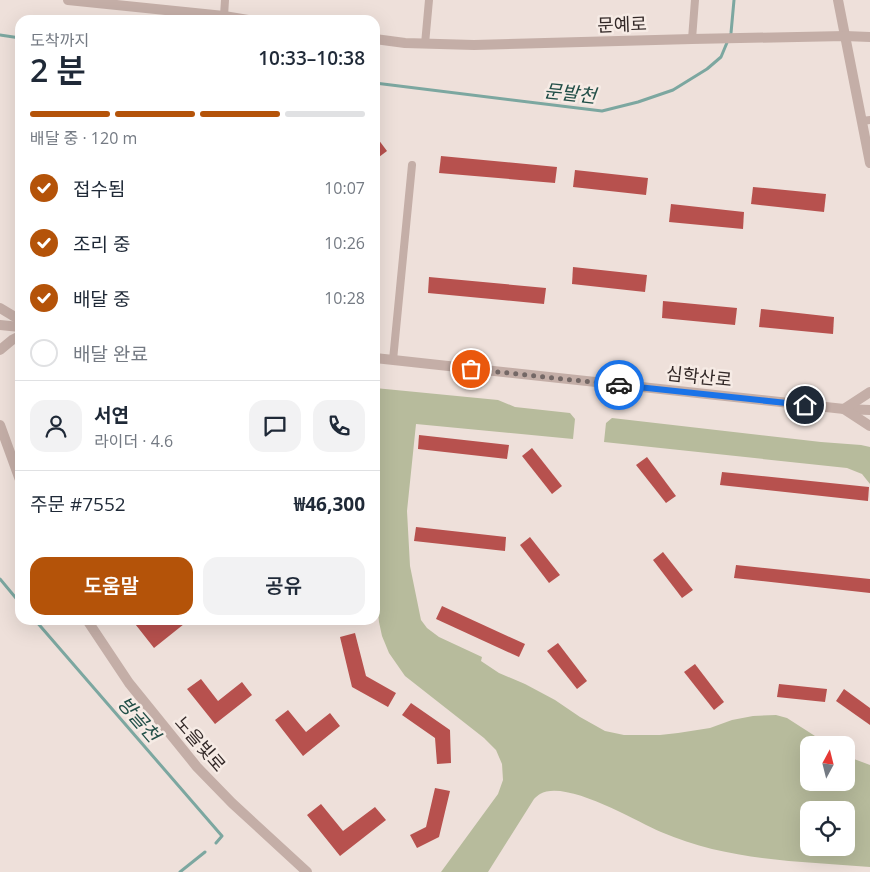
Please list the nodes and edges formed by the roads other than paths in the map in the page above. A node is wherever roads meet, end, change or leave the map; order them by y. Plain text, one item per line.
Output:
1 (68, 0) edge
2 (225, 0) edge
3 (428, 0) edge
4 (696, 0) edge
5 (838, 0) edge
6 (214, 15) edge
7 (224, 15) edge
8 (845, 36) junction
9 (870, 37) edge
10 (692, 39) junction
11 (380, 40) edge
12 (425, 44) junction
13 (866, 120) edge
14 (870, 163) edge
15 (412, 165) dead end
16 (0, 308) edge
17 (15, 317) edge
18 (0, 325) edge
19 (15, 326) edge
20 (15, 338) edge
21 (0, 350) edge
22 (380, 359) edge
23 (393, 360) junction
24 (870, 392) edge
25 (844, 409) junction
26 (870, 410) edge
27 (0, 425) edge
28 (870, 426) edge
29 (15, 466) edge
30 (90, 625) edge
31 (307, 872) edge

1 - 6 street
2 - 7 street
3 - 12 street
4 - 10 street
5 - 8 street
8 - 9 street, 문예로
8 - 10 street, 문예로
8 - 13 street
10 - 12 street, 문예로
11 - 12 street, 문예로
13 - 14 street
15 - 23 street
16 - 17 street
18 - 19 street
20 - 21 street
22 - 23 street, 심학산로
23 - 25 street, 심학산로
24 - 25 street
25 - 26 street, 심학산로
25 - 28 street
27 - 29 street
30 - 31 street, 노을빛로

